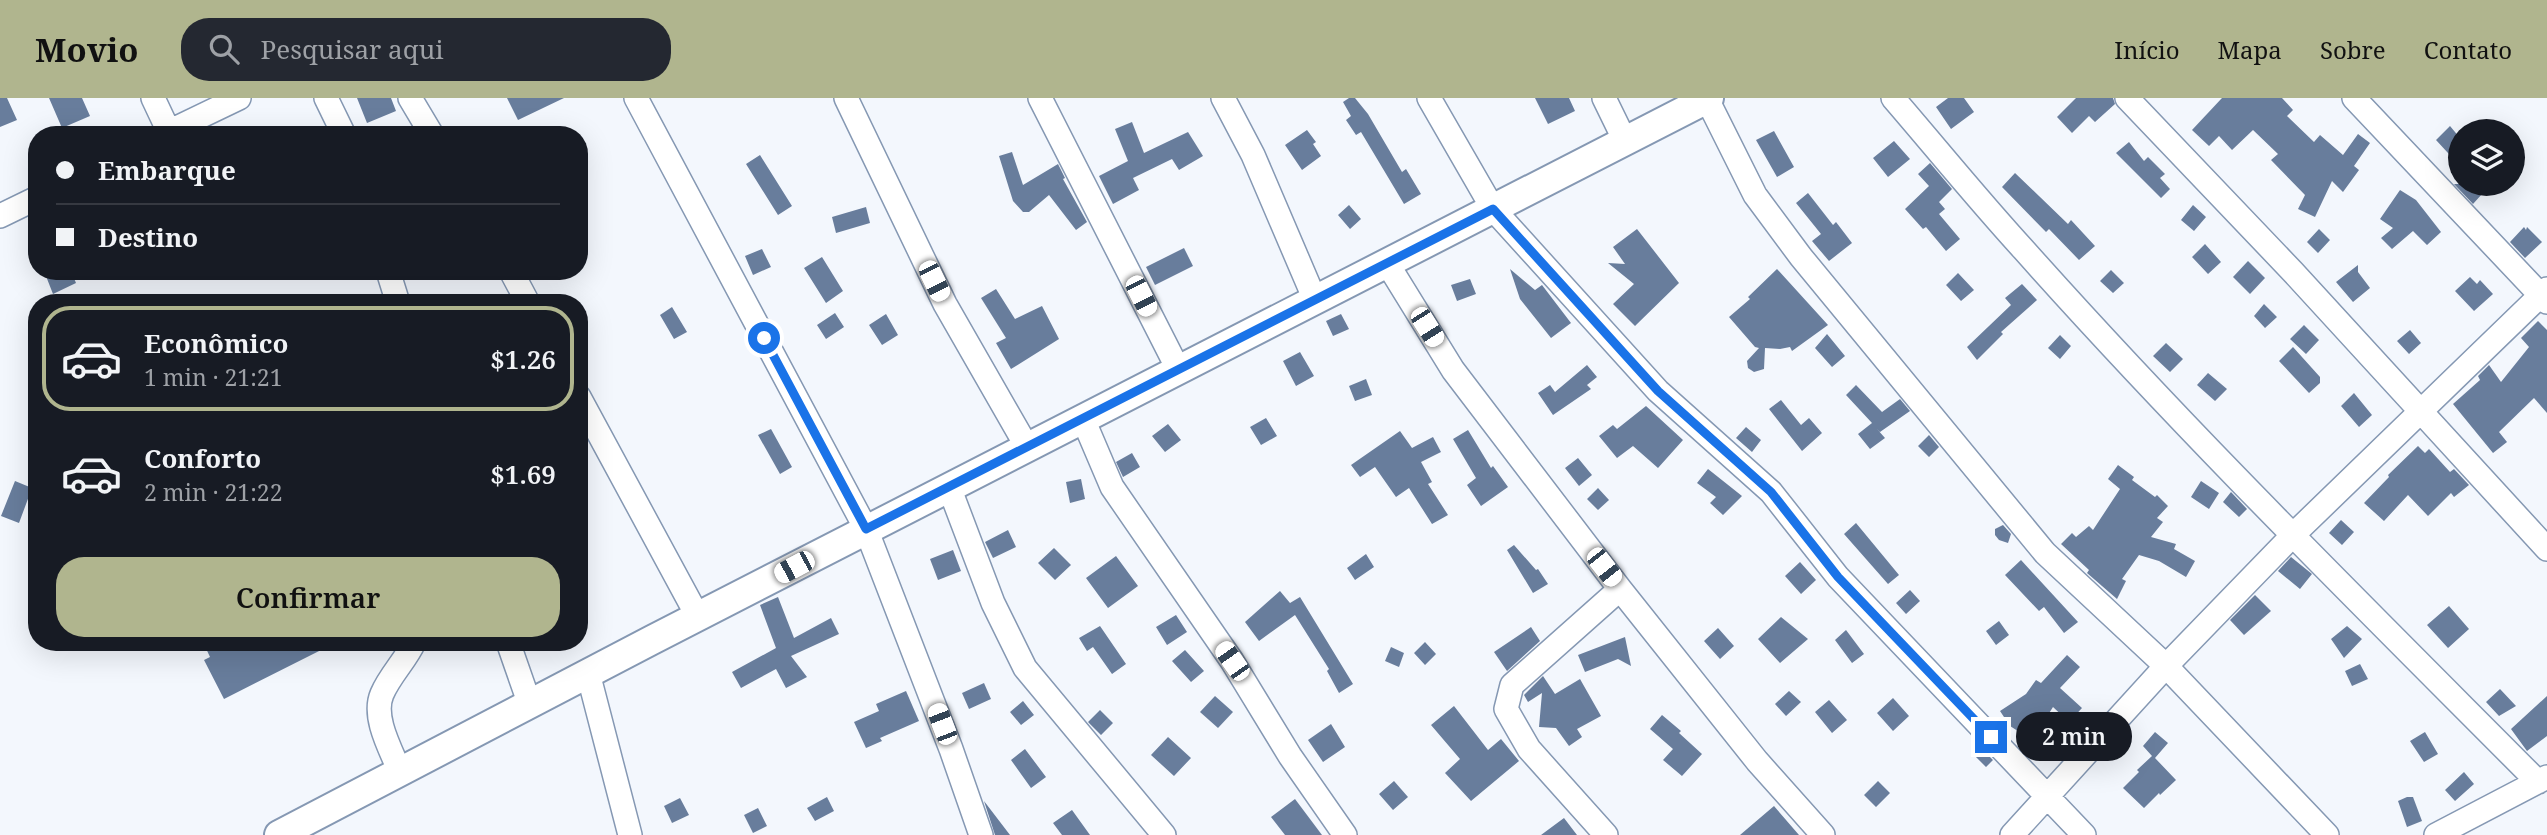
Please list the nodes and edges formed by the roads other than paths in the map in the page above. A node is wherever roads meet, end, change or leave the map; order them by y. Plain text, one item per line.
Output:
1 (153, 98) edge
2 (239, 98) edge
3 (326, 98) edge
4 (410, 98) edge
5 (636, 98) edge
6 (846, 98) edge
7 (1040, 98) edge
8 (1223, 98) edge
9 (1429, 98) edge
10 (1604, 98) edge
11 (1893, 98) edge
12 (2127, 98) edge
13 (2354, 98) edge
14 (1708, 99) edge
15 (163, 126) edge
16 (181, 126) edge
17 (340, 126) edge
18 (427, 126) edge
19 (1625, 141) junction
20 (28, 202) edge
21 (1493, 209) junction
22 (0, 216) edge
23 (1387, 263) junction
24 (2545, 296) edge
25 (1315, 300) junction
26 (1180, 371) junction
27 (2420, 412) junction
28 (588, 414) edge
29 (1083, 419) junction
30 (1027, 447) junction
31 (949, 487) junction
32 (866, 529) junction
33 (2293, 535) junction
34 (2547, 549) edge
35 (1620, 589) junction
36 (698, 617) junction
37 (408, 651) edge
38 (511, 651) edge
39 (2166, 666) junction
40 (589, 673) junction
41 (530, 705) junction
42 (400, 772) junction
43 (2542, 780) edge
44 (2048, 797) junction
45 (278, 835) edge
46 (630, 835) edge
47 (981, 835) edge
48 (1164, 835) edge
49 (1345, 835) edge
50 (1606, 835) edge
51 (1823, 835) edge
52 (2012, 835) edge
53 (2084, 835) edge
54 (2327, 835) edge
55 (2436, 835) edge

1 - 15 street
2 - 16 street
3 - 17 street
4 - 18 street
5 - 32 street
6 - 30 street
7 - 26 street
8 - 25 street
9 - 21 street
10 - 19 street
11 - 33 street
12 - 27 street
13 - 24 street
14 - 19 street
14 - 39 street
19 - 21 street
20 - 22 street
21 - 23 street
21 - 44 street
23 - 25 street
23 - 35 street
24 - 27 street
25 - 26 street
26 - 29 street
27 - 33 street
27 - 34 street
28 - 36 street
29 - 30 street
29 - 49 street
30 - 31 street
31 - 32 street
31 - 48 street
32 - 36 street
32 - 47 street
33 - 39 street
33 - 43 street
35 - 50 street
35 - 51 street
36 - 40 street
37 - 42 street
38 - 41 street
39 - 44 street
39 - 54 street
40 - 41 street
40 - 46 street
41 - 42 street
42 - 45 street
43 - 55 street
44 - 52 street
44 - 53 street

